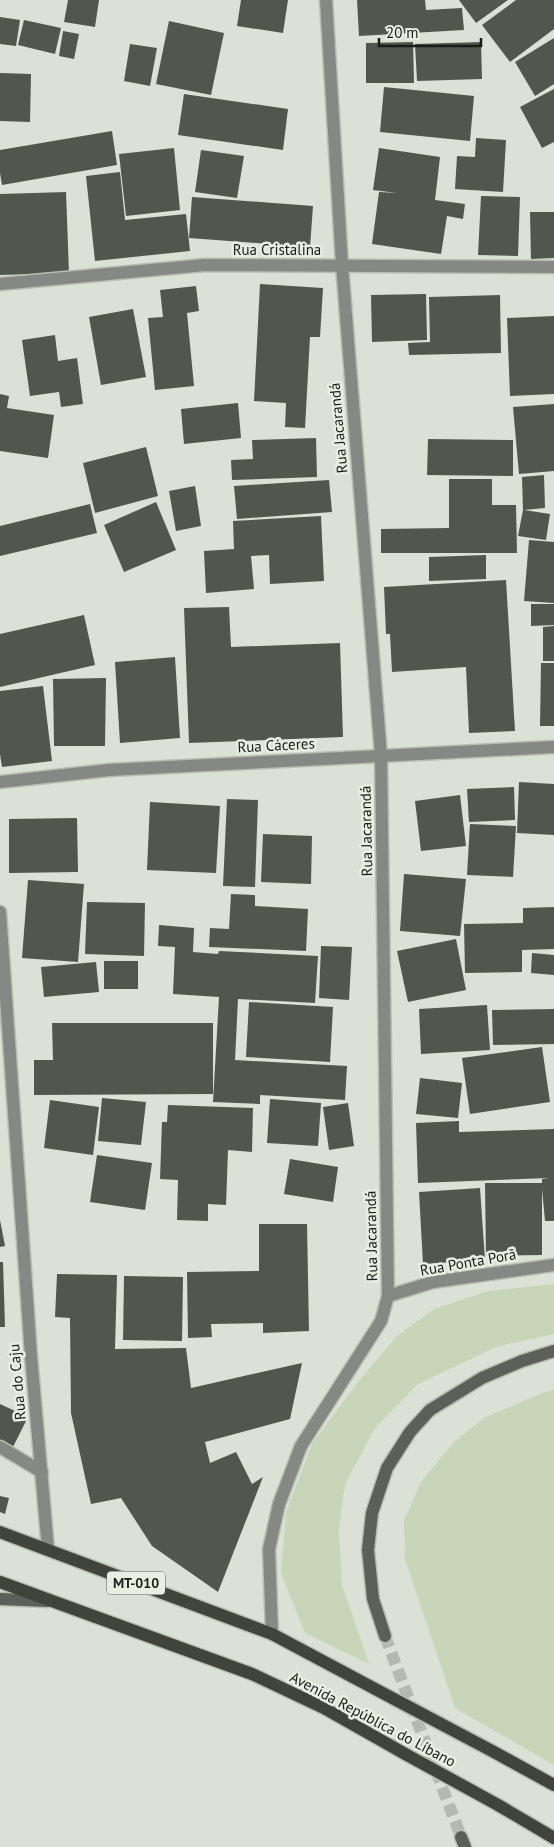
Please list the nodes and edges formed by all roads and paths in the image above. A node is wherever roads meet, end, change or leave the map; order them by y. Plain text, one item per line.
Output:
1 (326, 0) edge
2 (342, 265) junction
3 (554, 267) edge
4 (0, 284) edge
5 (554, 746) edge
6 (381, 756) junction
7 (0, 782) edge
8 (0, 912) edge
9 (554, 1265) edge
10 (388, 1296) junction
11 (554, 1351) edge
12 (0, 1447) edge
13 (42, 1472) junction
14 (0, 1532) edge
15 (48, 1550) junction
16 (0, 1582) edge
17 (0, 1599) edge
18 (54, 1601) junction
19 (272, 1634) junction
20 (385, 1636) tunnel mouth
21 (554, 1785) edge
22 (554, 1838) edge

1 - 2 street, Rua Jacarandá
2 - 3 street, Rua Cristalina
2 - 4 street, Rua Cristalina
2 - 6 street, Rua Jacarandá
5 - 6 street, Rua Cáceres
6 - 7 street, Rua Cáceres
6 - 10 street, Rua Jacarandá
8 - 13 street, Rua do Caju
9 - 10 street, Rua Ponta Porã
10 - 19 street, Rua Jacarandá
11 - 20 street
12 - 13 street
13 - 15 street, Rua do Caju
14 - 15 main road, Avenida República do Líbano / MT-010
15 - 19 main road, Avenida República do Líbano / MT-010
16 - 18 main road, Avenida República do Líbano
17 - 18 street
18 - 22 main road, Avenida República do Líbano, bridge
19 - 21 main road, Avenida República do Líbano / MT-010, bridge

